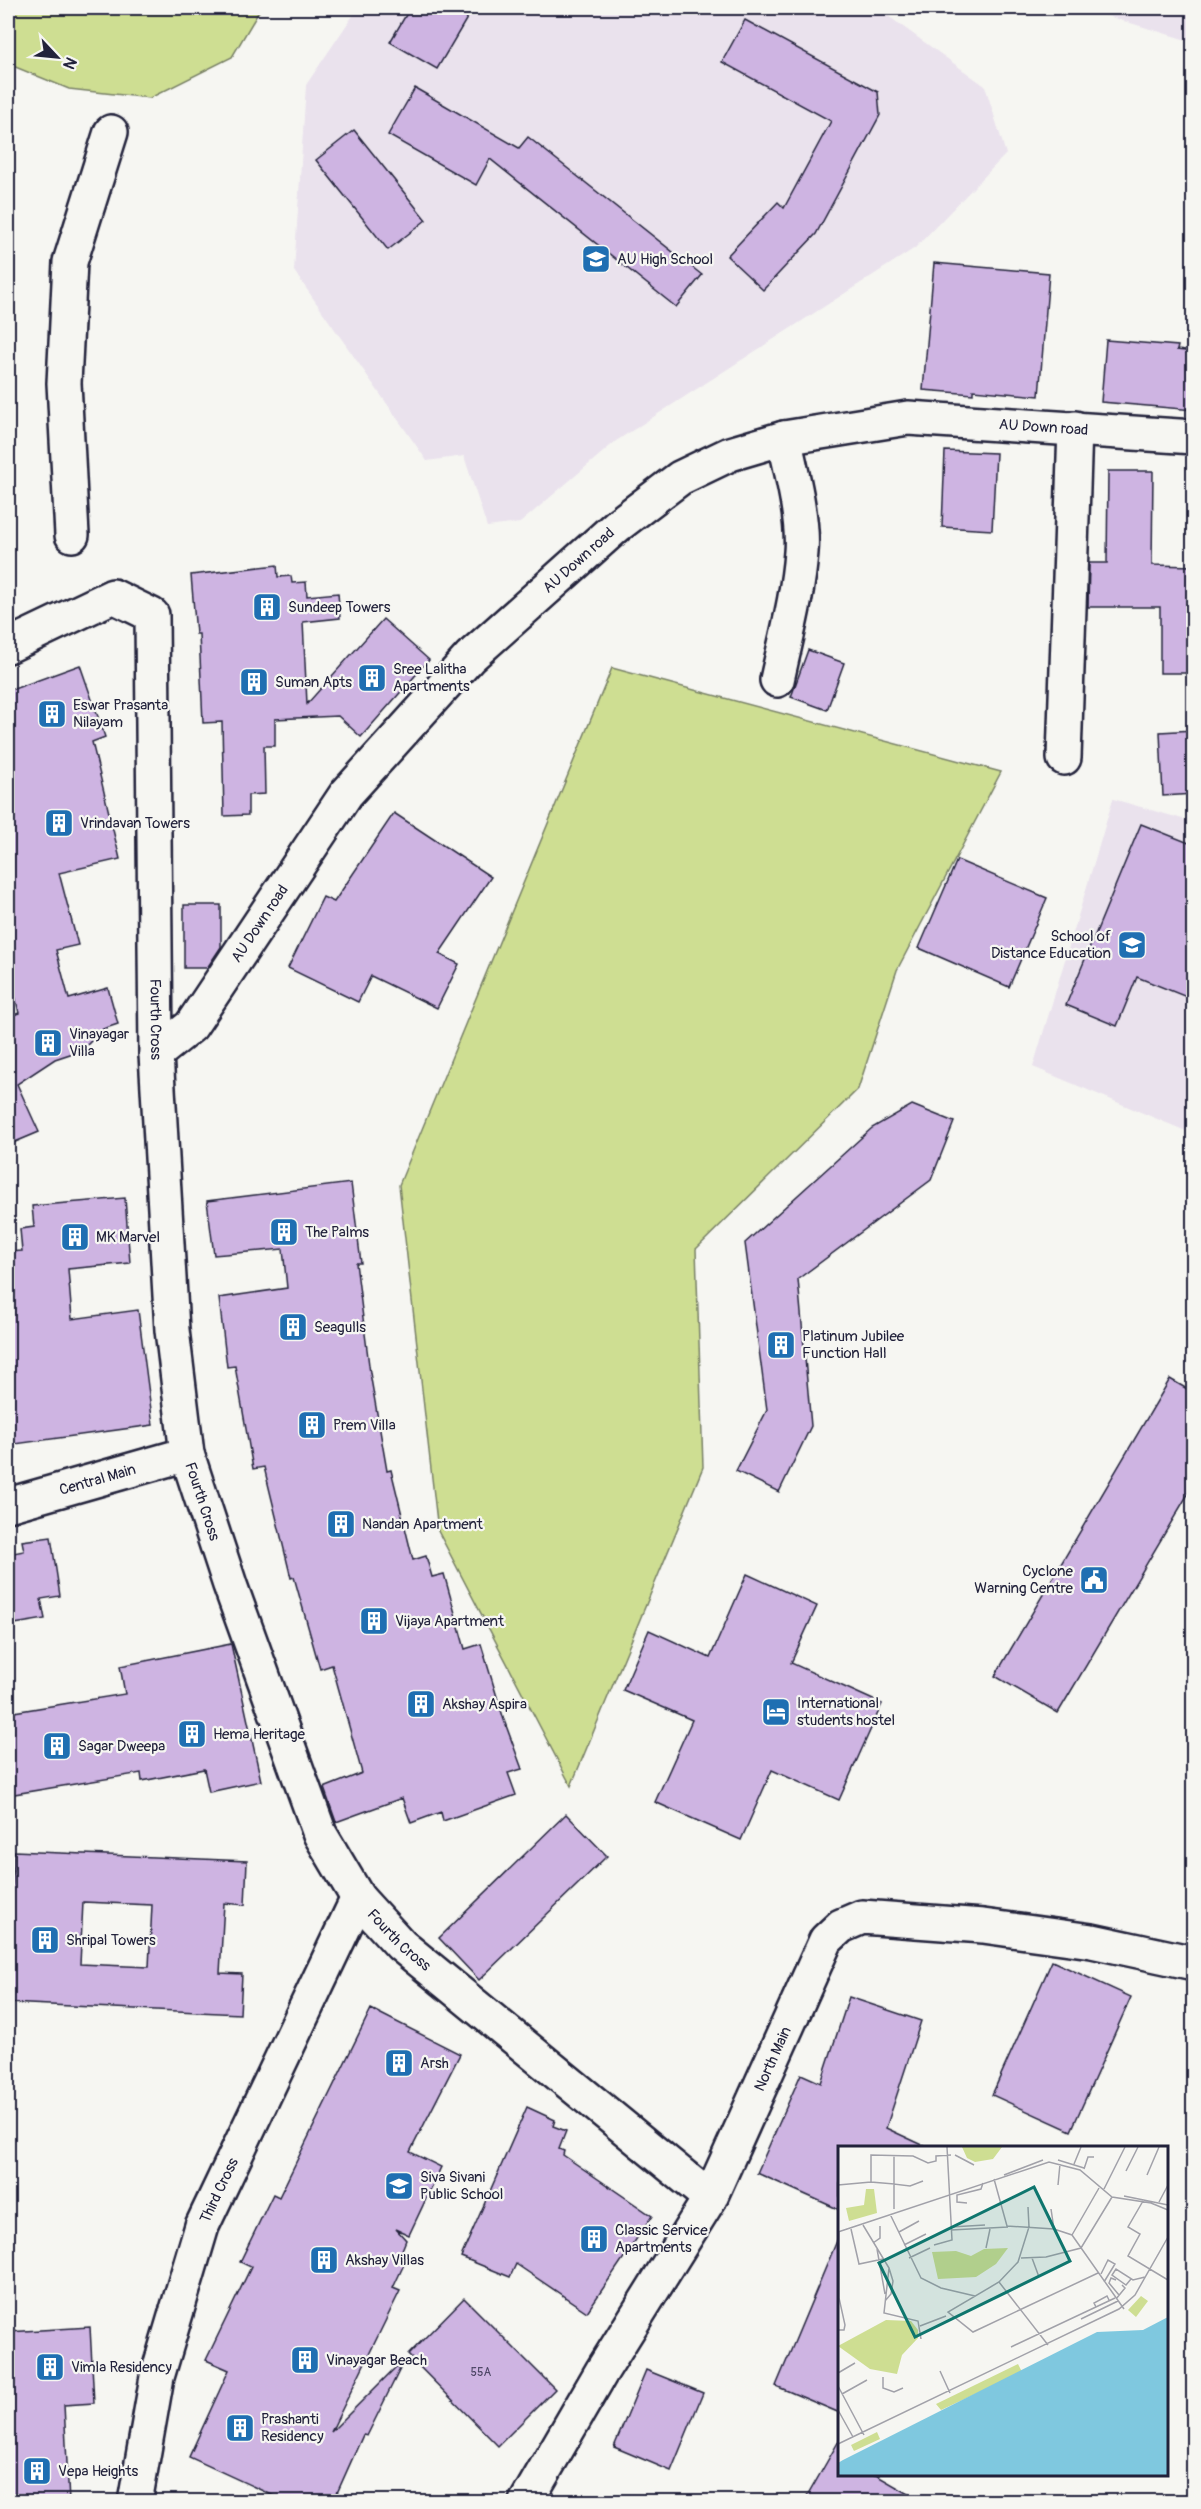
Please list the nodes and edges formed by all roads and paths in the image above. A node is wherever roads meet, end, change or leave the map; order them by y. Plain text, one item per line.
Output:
1 (111, 132) dead end
2 (1075, 428) junction
3 (784, 438) junction
4 (1194, 438) edge
5 (72, 535) dead end
6 (8, 646) edge
7 (777, 680) dead end
8 (1064, 758) dead end
9 (156, 1054) junction
10 (187, 1454) junction
11 (8, 1505) edge
12 (358, 1898) junction
13 (1194, 1963) edge
14 (710, 2198) junction
15 (135, 2502) edge
16 (526, 2502) edge

1 - 5 street
2 - 3 street, AU Down road
2 - 4 street, AU Down road
2 - 8 street
3 - 7 street
3 - 9 street, AU Down road
6 - 9 street, Fourth Cross
9 - 10 street, Fourth Cross
10 - 11 street, Central Main
10 - 12 street, Fourth Cross
12 - 14 street, Fourth Cross
12 - 15 street, Third Cross
13 - 14 street, North Main
14 - 16 street, North Main

